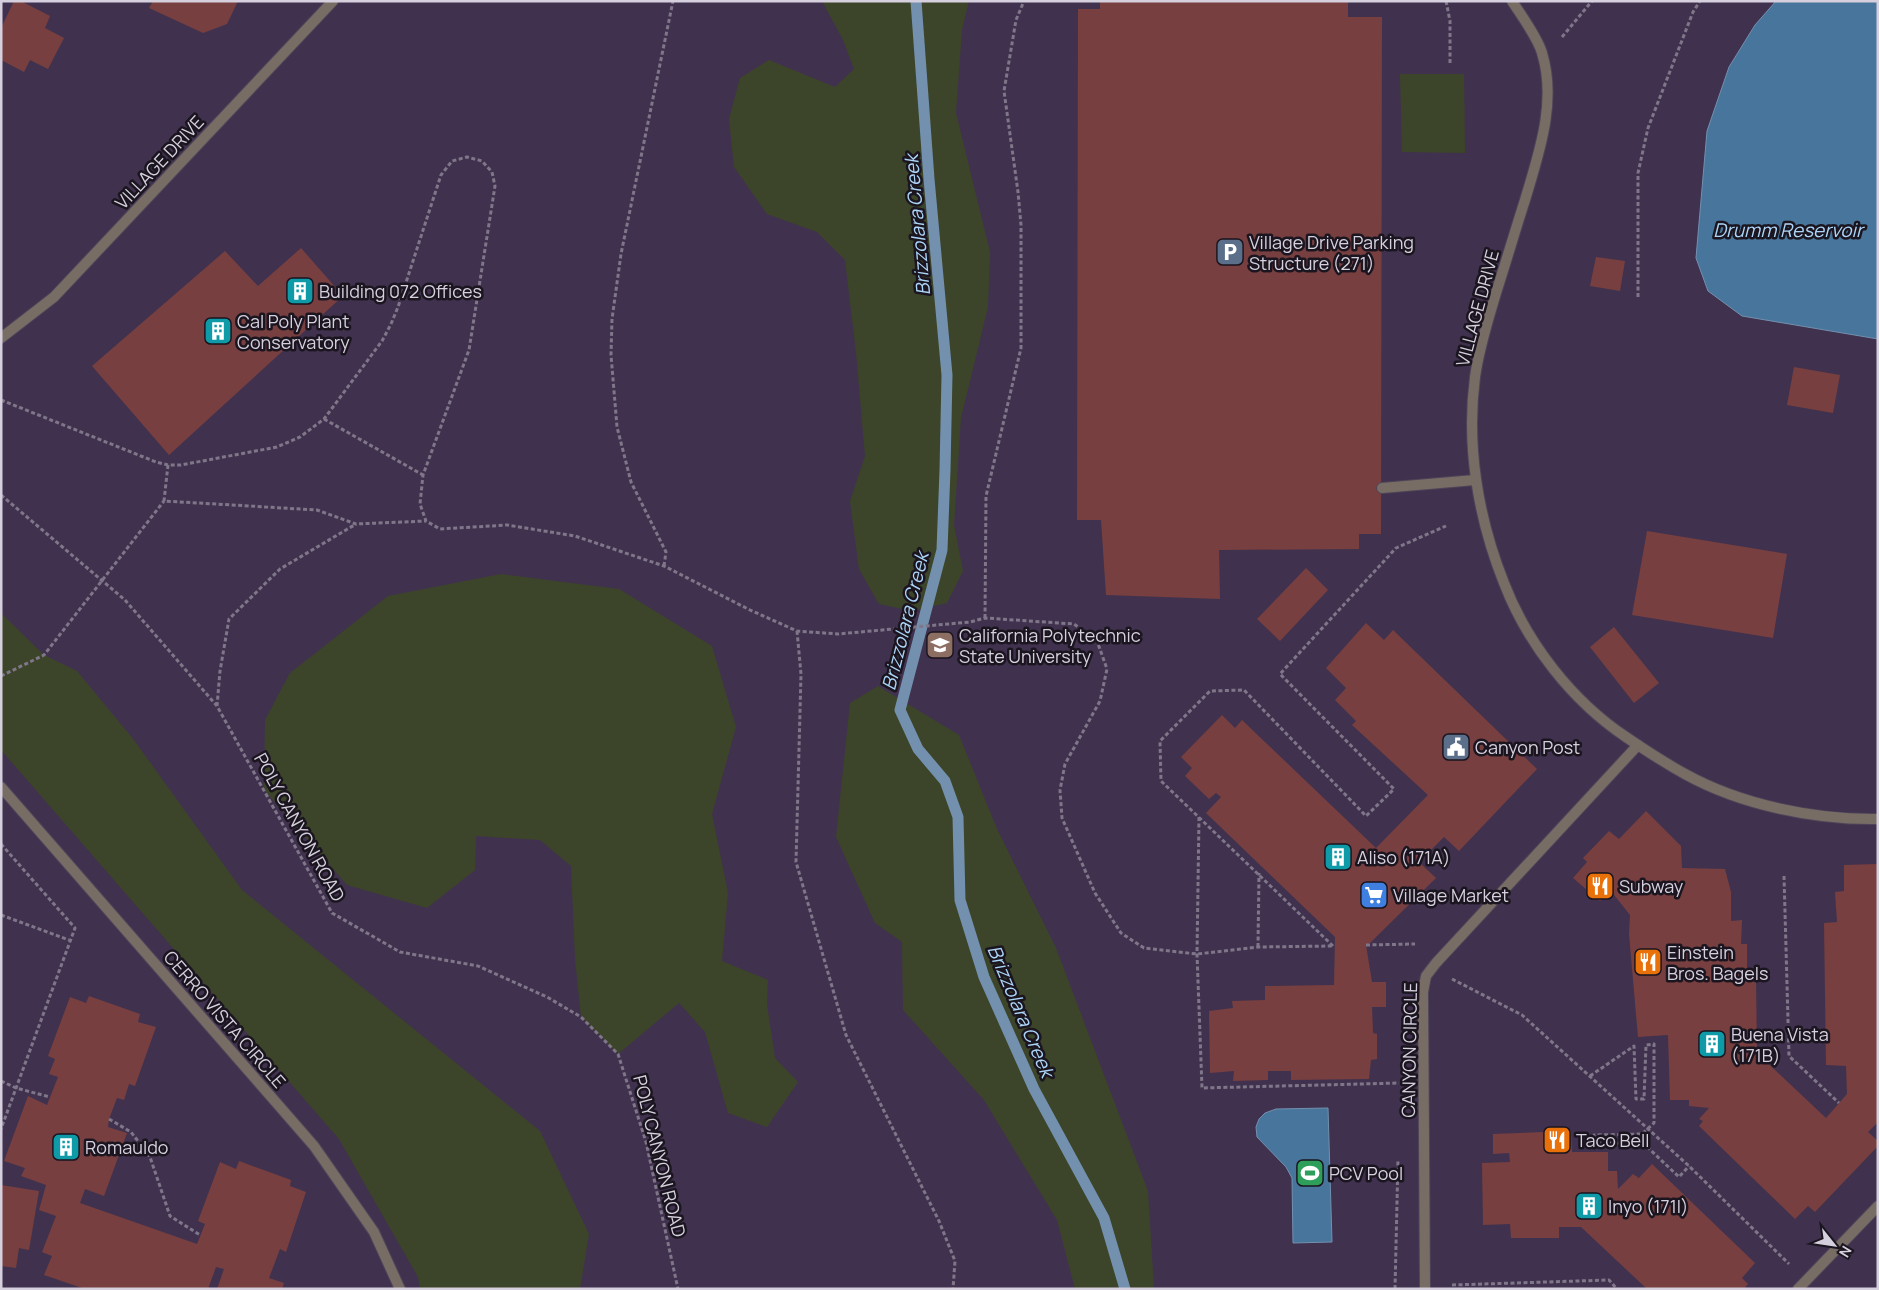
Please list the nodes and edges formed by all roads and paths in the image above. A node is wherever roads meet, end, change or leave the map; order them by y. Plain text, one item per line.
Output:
1 (333, 1) edge
2 (673, 1) edge
3 (1024, 1) edge
4 (1446, 1) edge
5 (1512, 1) edge
6 (1592, 1) edge
7 (1700, 1) edge
8 (1542, 51) junction
9 (1450, 64) dead end
10 (1638, 297) dead end
11 (1, 338) edge
12 (1, 400) edge
13 (324, 419) junction
14 (168, 465) junction
15 (423, 475) junction
16 (1476, 480) junction
17 (1382, 488) dead end
18 (1, 495) edge
19 (164, 501) junction
20 (426, 521) junction
21 (356, 524) junction
22 (1446, 526) dead end
23 (664, 566) junction
24 (102, 579) junction
25 (985, 618) junction
26 (797, 631) junction
27 (1, 676) edge
28 (217, 706) junction
29 (1638, 745) junction
30 (1, 787) edge
31 (1199, 817) junction
32 (1878, 819) edge
33 (1, 844) edge
34 (1259, 873) junction
35 (1784, 876) dead end
36 (1, 914) edge
37 (69, 940) junction
38 (1415, 944) dead end
39 (1366, 945) dead end
40 (1258, 947) junction
41 (1197, 954) junction
42 (1448, 976) dead end
43 (1590, 1076) junction
44 (1, 1081) edge
45 (16, 1088) junction
46 (1399, 1093) dead end
47 (50, 1097) dead end
48 (1839, 1103) dead end
49 (109, 1119) dead end
50 (1, 1129) edge
51 (1648, 1129) junction
52 (1398, 1152) dead end
53 (1689, 1166) junction
54 (1878, 1206) edge
55 (200, 1235) dead end
56 (1792, 1268) dead end
57 (1452, 1285) dead end
58 (400, 1289) edge
59 (678, 1289) edge
60 (953, 1289) edge
61 (1395, 1289) edge
62 (1425, 1289) edge
63 (1617, 1289) edge
64 (1798, 1289) edge

1 - 11 street, VILLAGE DRIVE
2 - 23 path
3 - 25 path
4 - 9 path
5 - 8 street, VILLAGE DRIVE
6 - 8 path
7 - 10 path
8 - 16 street, VILLAGE DRIVE
12 - 14 path
13 - 14 path
13 - 15 path
13 - 15 path
14 - 19 path
15 - 20 path
16 - 17 street
16 - 29 street, VILLAGE DRIVE
18 - 24 path, POLY CANYON ROAD
19 - 21 path
19 - 24 path
20 - 21 path
20 - 23 path
21 - 28 path
22 - 31 path
23 - 26 path
24 - 27 path
24 - 28 path, POLY CANYON ROAD
25 - 26 path
25 - 41 path
26 - 60 path
28 - 59 path, POLY CANYON ROAD
29 - 32 street, VILLAGE DRIVE
29 - 62 street, CANYON CIRCLE
30 - 58 street, CERRO VISTA CIRCLE
31 - 34 path
31 - 41 path
33 - 37 path
34 - 40 path
34 - 40 path
35 - 48 path
36 - 37 path
37 - 45 path
38 - 39 path
40 - 41 path
41 - 46 path
42 - 43 path
43 - 51 path
43 - 51 path
44 - 45 path
45 - 47 path
45 - 50 path
49 - 55 path
51 - 53 path
51 - 53 path
52 - 61 path
53 - 56 path
54 - 64 street
57 - 63 path

